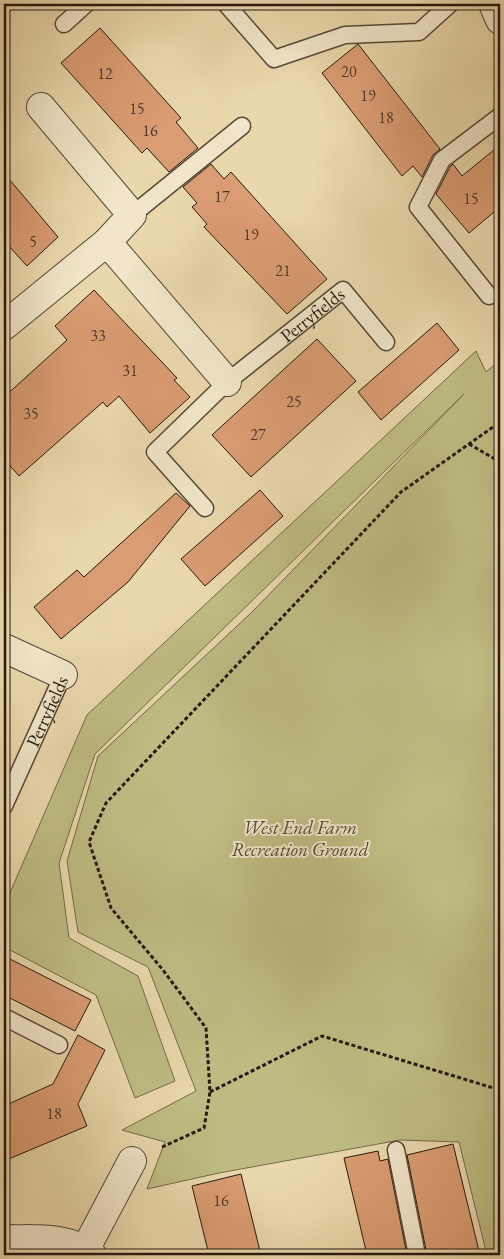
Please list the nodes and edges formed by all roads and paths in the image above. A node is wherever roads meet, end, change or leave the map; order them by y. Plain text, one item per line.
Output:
1 (86, 4) edge
2 (226, 4) edge
3 (450, 4) edge
4 (493, 4) edge
5 (500, 20) edge
6 (64, 24) dead end
7 (41, 107) dead end
8 (500, 116) edge
9 (242, 126) dead end
10 (132, 215) junction
11 (107, 242) junction
12 (489, 296) dead end
13 (4, 326) edge
14 (386, 342) dead end
15 (227, 382) junction
16 (500, 422) edge
17 (469, 444) junction
18 (500, 462) edge
19 (205, 508) dead end
20 (4, 648) edge
21 (63, 675) joint
22 (4, 806) edge
23 (6, 1022) edge
24 (59, 1044) dead end
25 (500, 1090) edge
26 (210, 1092) junction
27 (396, 1150) dead end
28 (132, 1161) joint
29 (4, 1239) edge
30 (88, 1252) edge
31 (417, 1255) edge

1 - 6 lane
2 - 3 lane
4 - 5 street
7 - 10 street
8 - 12 lane
9 - 10 lane
10 - 11 street
11 - 13 street
11 - 15 street
14 - 15 lane, Perryfields
15 - 19 lane, Perryfields
16 - 17 path
17 - 18 path
17 - 26 path
20 - 21 street, Perryfields
21 - 22 lane, Perryfields
23 - 24 lane
25 - 26 path
26 - 28 path
27 - 31 lane
28 - 30 street
29 - 30 street

